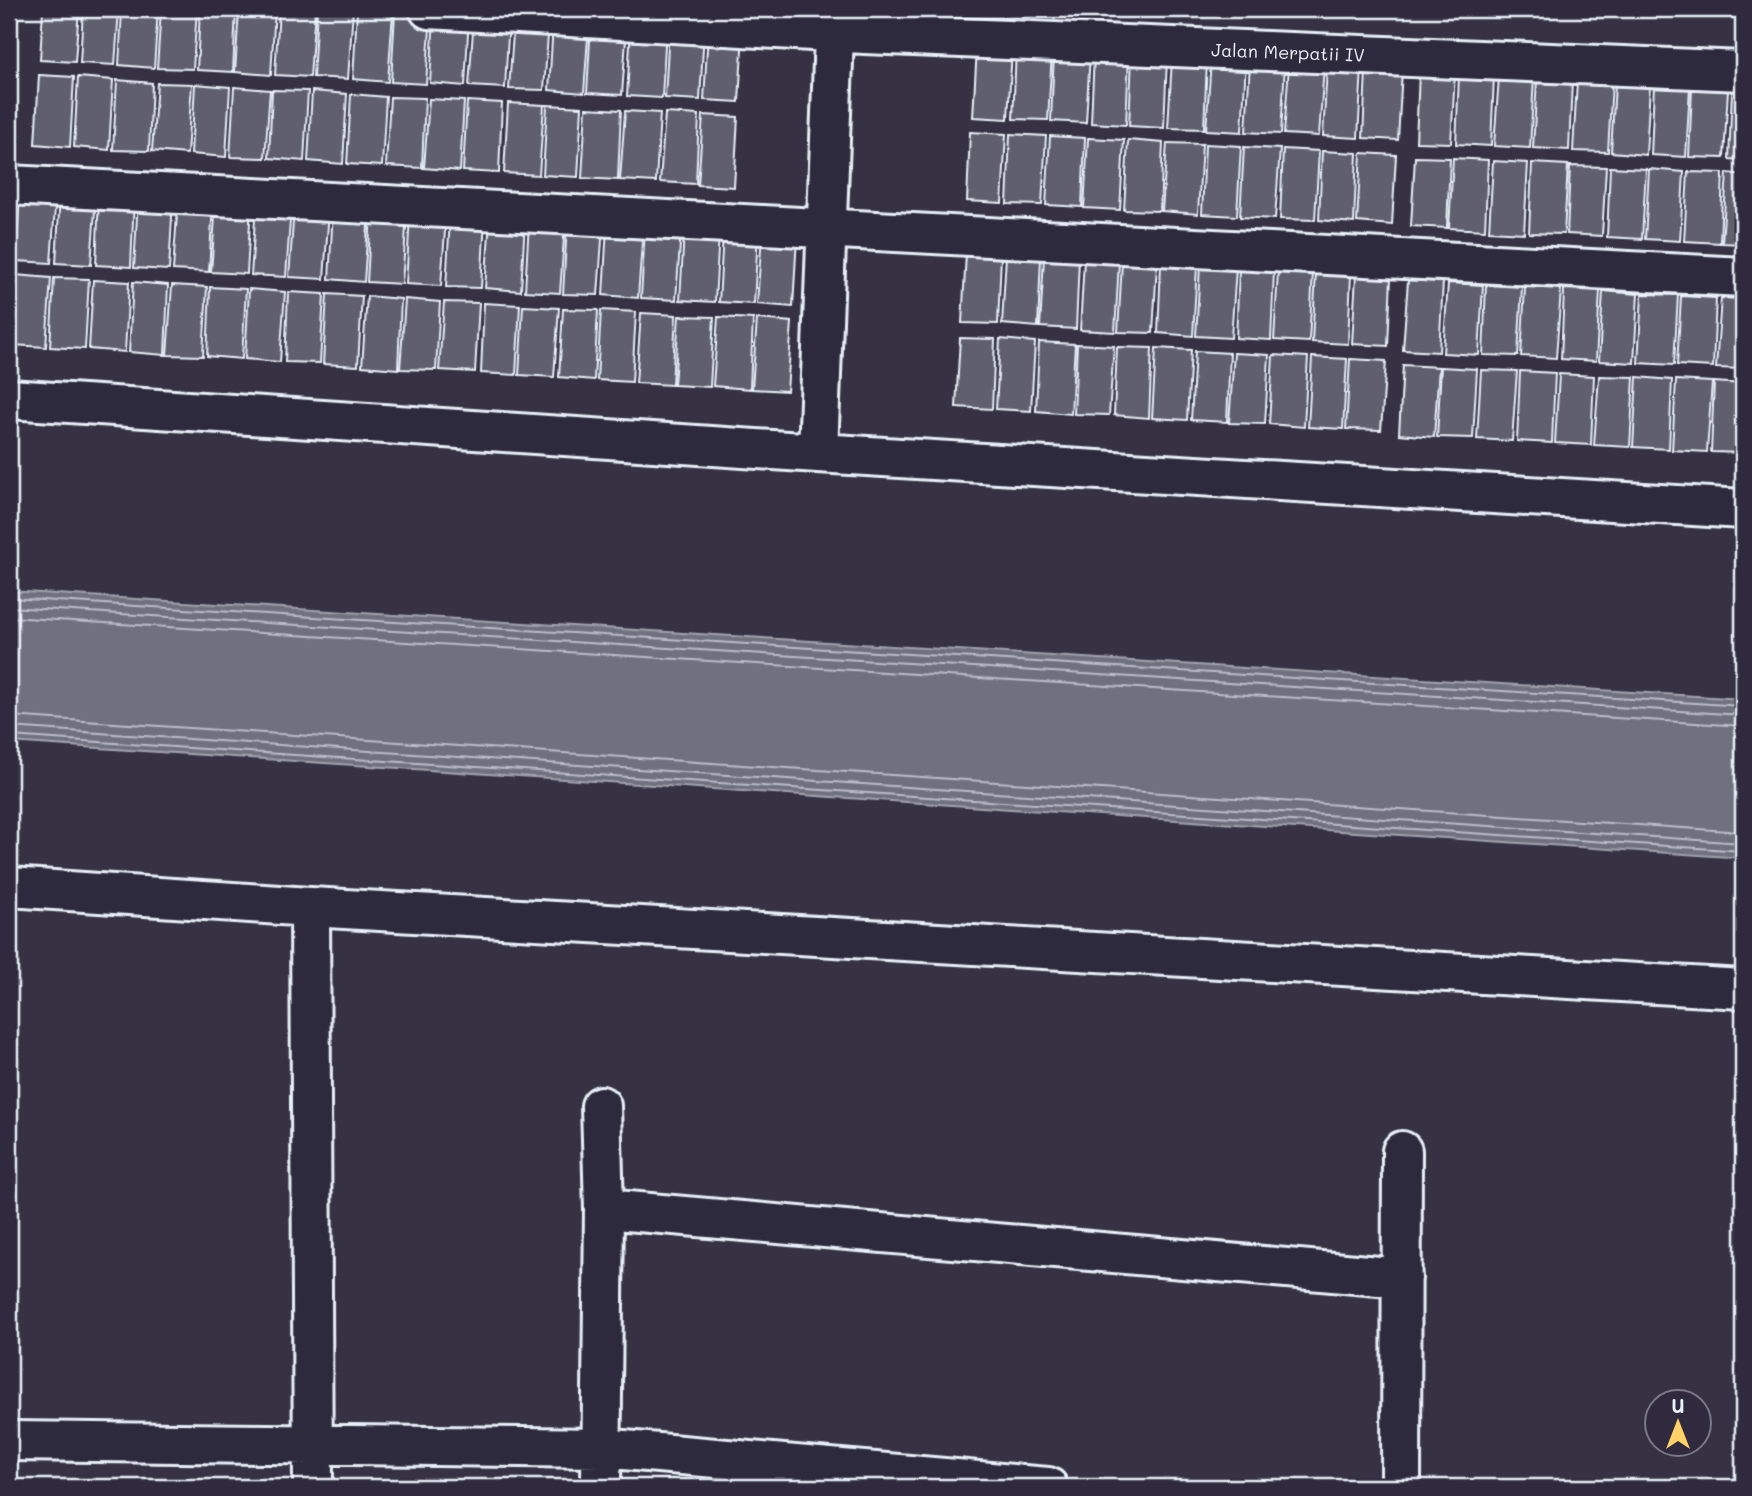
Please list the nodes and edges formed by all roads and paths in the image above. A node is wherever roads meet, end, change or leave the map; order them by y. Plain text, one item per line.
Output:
1 (429, 9) edge
2 (834, 20) edge
3 (1743, 71) edge
4 (9, 185) edge
5 (826, 229) junction
6 (1743, 277) edge
7 (9, 399) edge
8 (818, 453) junction
9 (1743, 509) edge
10 (9, 887) edge
11 (310, 907) junction
12 (1743, 989) edge
13 (601, 1106) dead end
14 (1402, 1151) dead end
15 (604, 1209) junction
16 (1402, 1278) junction
17 (9, 1441) edge
18 (313, 1444) junction
19 (601, 1448) junction
20 (313, 1487) edge
21 (601, 1487) edge
22 (1048, 1487) edge
23 (1401, 1487) edge

1 - 2 street, Jalan Merpatii IV
2 - 3 street, Jalan Merpatii IV
2 - 5 street
4 - 5 street
5 - 6 street
5 - 8 street
7 - 8 street
8 - 9 street
10 - 11 street
11 - 12 street
11 - 18 street
13 - 15 street
14 - 16 street
15 - 16 street
15 - 19 street
16 - 23 street
17 - 18 street
18 - 19 street
18 - 20 street
19 - 21 street
19 - 22 street

